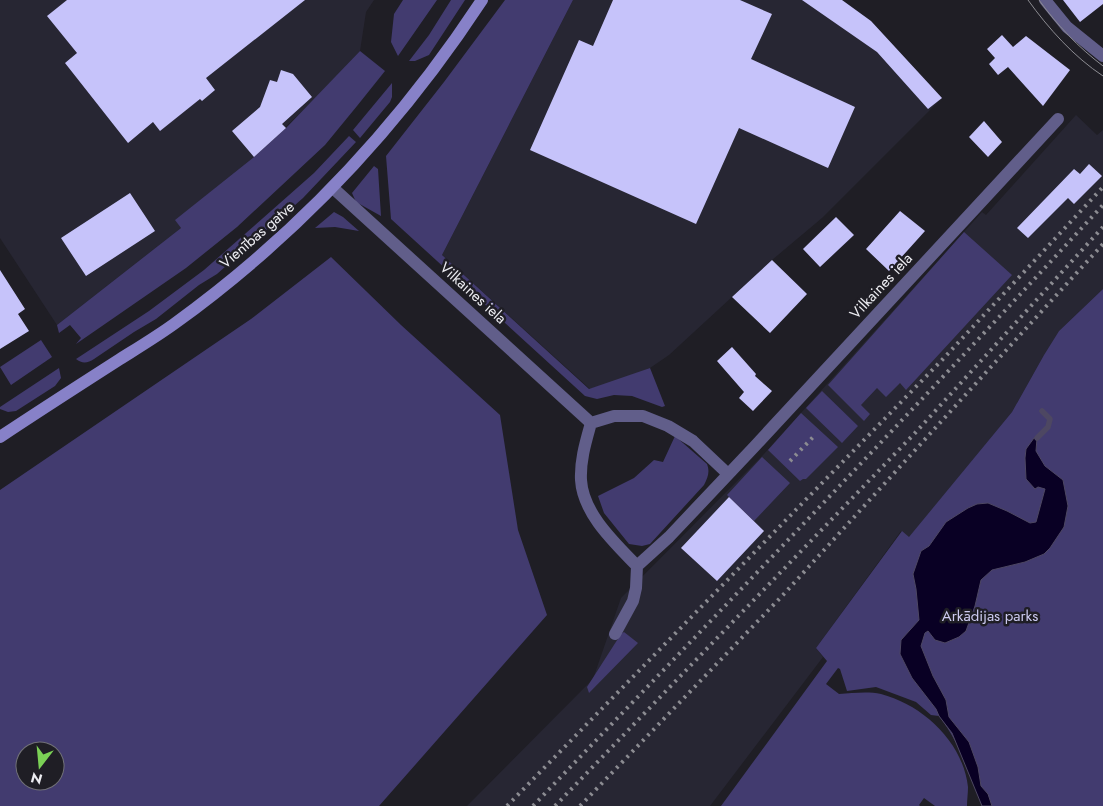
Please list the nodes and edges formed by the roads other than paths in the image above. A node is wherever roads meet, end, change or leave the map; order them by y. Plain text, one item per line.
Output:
1 (482, 0) edge
2 (1045, 0) edge
3 (1103, 56) edge
4 (1058, 119) dead end
5 (333, 188) junction
6 (591, 423) junction
7 (0, 437) edge
8 (728, 474) junction
9 (637, 566) junction
10 (615, 634) dead end

1 - 5 main road, Vienības gatve
2 - 3 street
4 - 8 street, Vilkaines iela
5 - 6 street, Vilkaines iela
5 - 7 main road, Vienības gatve
6 - 8 street
6 - 9 street
8 - 9 street, Vilkaines iela
9 - 10 street

